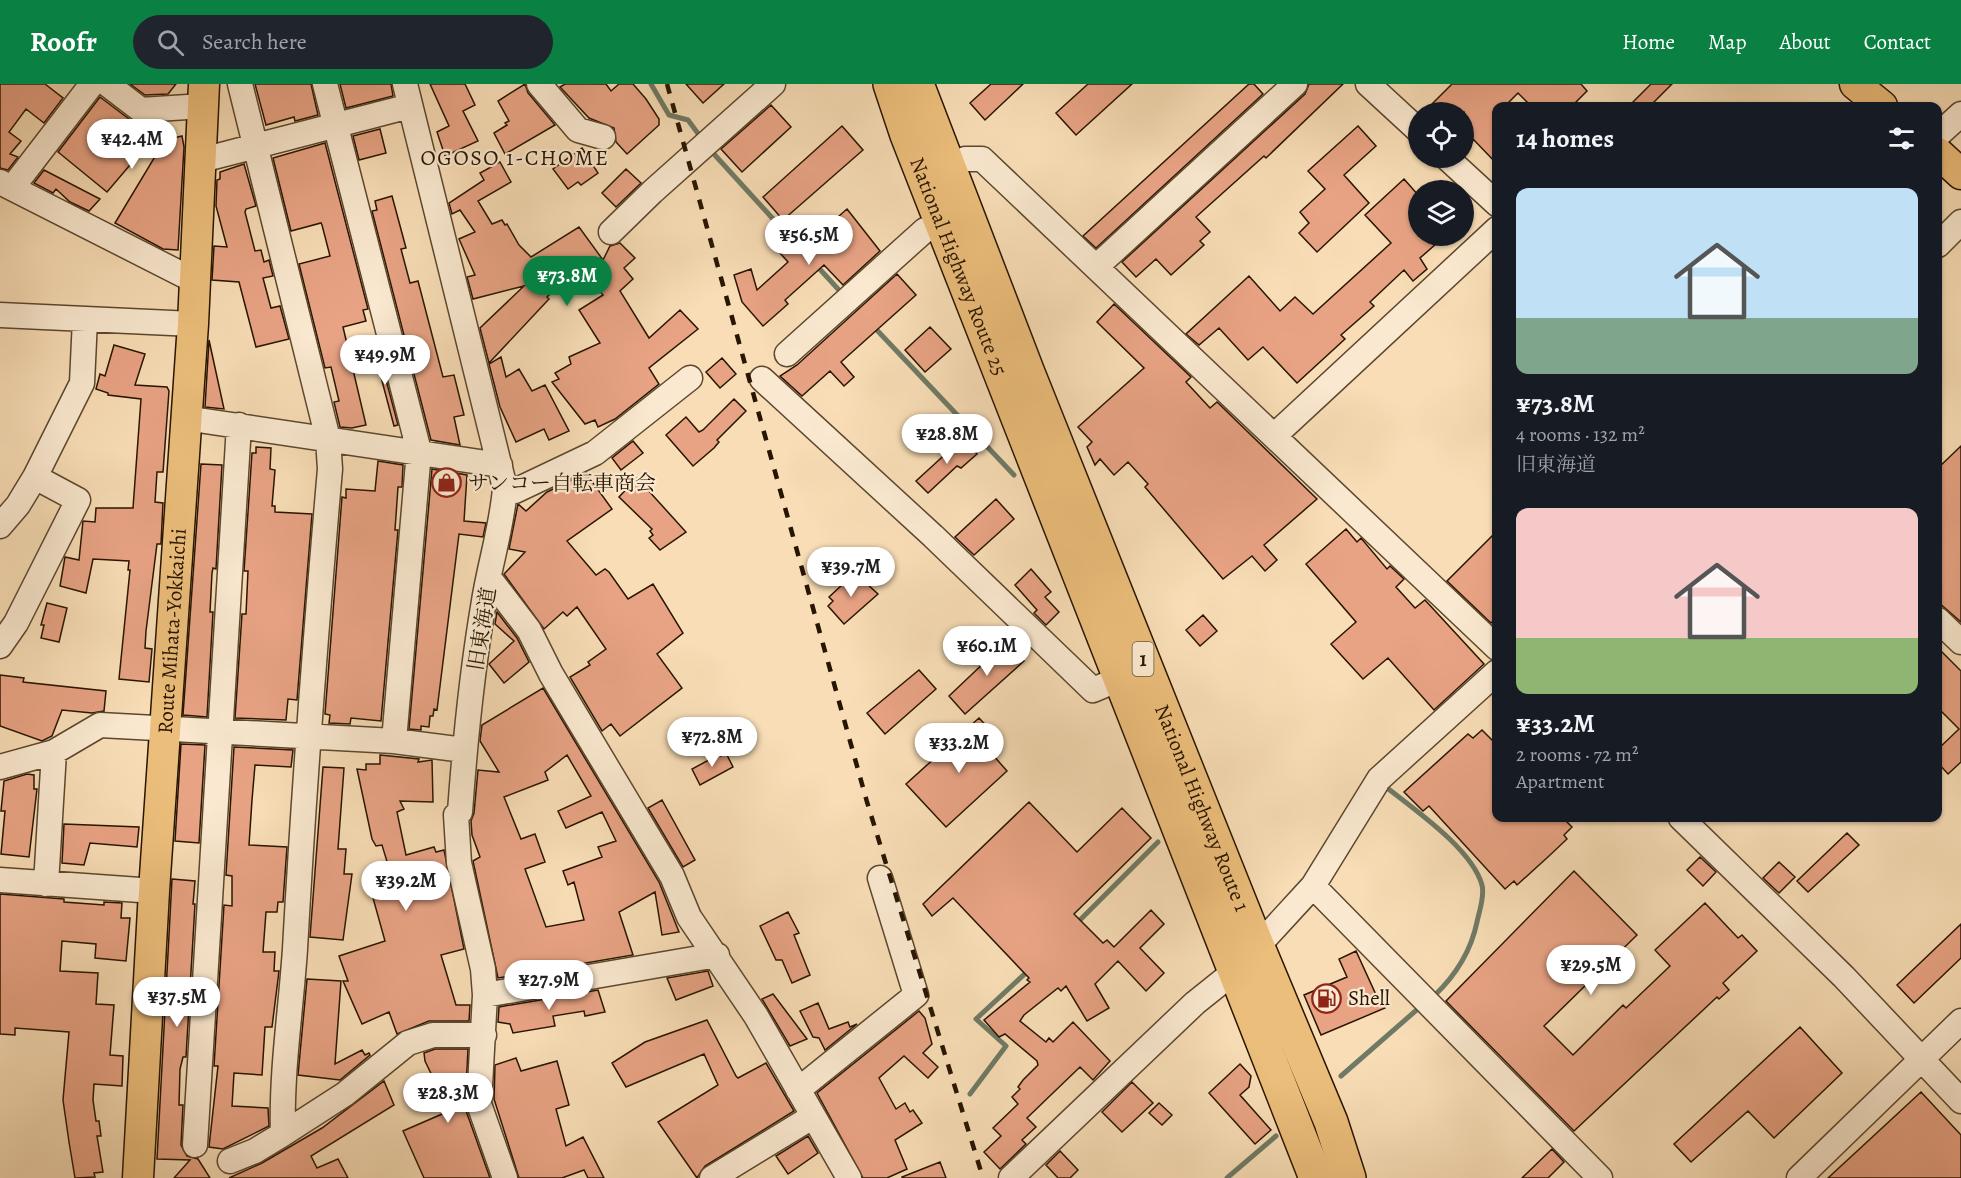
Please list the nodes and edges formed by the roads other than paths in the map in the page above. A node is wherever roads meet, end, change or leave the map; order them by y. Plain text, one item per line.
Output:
1 (92, 84) edge
2 (107, 84) edge
3 (240, 84) edge
4 (325, 84) edge
5 (539, 84) edge
6 (773, 84) edge
7 (868, 84) edge
8 (890, 84) edge
9 (917, 84) edge
10 (940, 84) edge
11 (1295, 84) edge
12 (1368, 84) edge
13 (1855, 84) edge
14 (203, 95) edge
15 (408, 95) edge
16 (1877, 102) edge
17 (1961, 114) edge
18 (1408, 121) edge
19 (336, 125) junction
20 (1942, 131) edge
21 (603, 137) dead end
22 (254, 146) junction
23 (1942, 157) edge
24 (965, 159) junction
25 (202, 160) junction
26 (1458, 168) edge
27 (1961, 174) edge
28 (6, 185) edge
29 (1492, 199) edge
30 (1961, 222) edge
31 (925, 230) junction
32 (611, 232) dead end
33 (1492, 234) edge
34 (1942, 241) edge
35 (1096, 267) junction
36 (195, 281) junction
37 (0, 315) edge
38 (85, 319) junction
39 (193, 324) junction
40 (787, 354) dead end
41 (1028, 373) junction
42 (690, 378) dead end
43 (762, 379) dead end
44 (185, 418) junction
45 (239, 425) junction
46 (1274, 436) junction
47 (328, 439) junction
48 (419, 451) junction
49 (35, 477) junction
50 (503, 477) junction
51 (1044, 480) junction
52 (0, 526) edge
53 (490, 579) junction
54 (1942, 624) edge
55 (1961, 642) edge
56 (1492, 643) edge
57 (0, 646) edge
58 (1492, 676) edge
59 (1119, 679) junction
60 (164, 727) junction
61 (219, 733) junction
62 (307, 736) junction
63 (394, 741) junction
64 (464, 750) junction
65 (54, 753) junction
66 (0, 767) edge
67 (1685, 822) edge
68 (880, 878) dead end
69 (0, 880) edge
70 (46, 884) junction
71 (1313, 886) junction
72 (154, 891) junction
73 (1257, 945) junction
74 (717, 955) junction
75 (1235, 971) junction
76 (485, 995) junction
77 (1961, 1021) edge
78 (484, 1035) junction
79 (1922, 1059) junction
80 (798, 1090) junction
81 (1961, 1101) edge
82 (812, 1117) junction
83 (283, 1134) junction
84 (195, 1144) dead end
85 (230, 1161) dead end
86 (1024, 1174) edge
87 (1588, 1174) edge
88 (138, 1178) edge
89 (505, 1178) edge
90 (712, 1178) edge
91 (849, 1178) edge
92 (1316, 1178) edge
93 (1349, 1178) edge
94 (1799, 1178) edge

1 - 28 street
2 - 14 street
3 - 22 street
4 - 19 street
5 - 21 street
6 - 32 street
7 - 31 highway, 1
8 - 51 highway, National Highway Route 25 / 1
9 - 41 highway, National Highway Route 25 / 1
10 - 24 highway, 1
11 - 35 street
12 - 18 street
13 - 16 main road
14 - 25 main road, Route Mihata-Yokkaichi
15 - 19 street
15 - 50 street, 旧東海道
17 - 20 street
19 - 22 street
19 - 48 street
22 - 25 street
22 - 47 street
23 - 27 main road
24 - 35 street
24 - 41 highway, 1
25 - 36 main road, Route Mihata-Yokkaichi
26 - 29 street
28 - 36 street
30 - 34 street
31 - 40 street
31 - 51 highway, 1
33 - 46 street
35 - 46 street
36 - 39 main road, Route Mihata-Yokkaichi
37 - 38 street
38 - 39 street
38 - 49 street
39 - 44 main road, Route Mihata-Yokkaichi
41 - 73 highway, National Highway Route 1 / 1
42 - 50 street
43 - 59 street
44 - 45 street
44 - 60 main road, Route Mihata-Yokkaichi
45 - 47 street
45 - 61 street
46 - 56 street
47 - 48 street
47 - 62 street
48 - 50 street
48 - 63 street
49 - 52 street
49 - 57 street
50 - 53 street, 旧東海道
51 - 59 highway, National Highway Route 1 / 1
53 - 64 street, 旧東海道
53 - 74 street
54 - 55 street
58 - 71 street
59 - 75 highway, National Highway Route 1 / 1
60 - 61 street
60 - 65 street
60 - 72 main road, Route Mihata-Yokkaichi
61 - 62 street
61 - 84 street
62 - 63 street
62 - 83 street
63 - 64 street
64 - 76 street, 旧東海道
65 - 66 street
65 - 70 street
67 - 79 street
68 - 80 street
69 - 70 street
70 - 72 street
71 - 73 street
71 - 87 street
72 - 88 main road, Route Mihata-Yokkaichi
73 - 75 street
73 - 93 highway, National Highway Route 1 / 1
74 - 76 street
74 - 80 street
75 - 86 street
75 - 92 highway, National Highway Route 1 / 1
76 - 78 street, 旧東海道
77 - 79 street
78 - 83 street
78 - 89 street, 旧東海道
79 - 81 street
79 - 94 street
80 - 82 street
82 - 90 street
82 - 91 street
83 - 85 street

